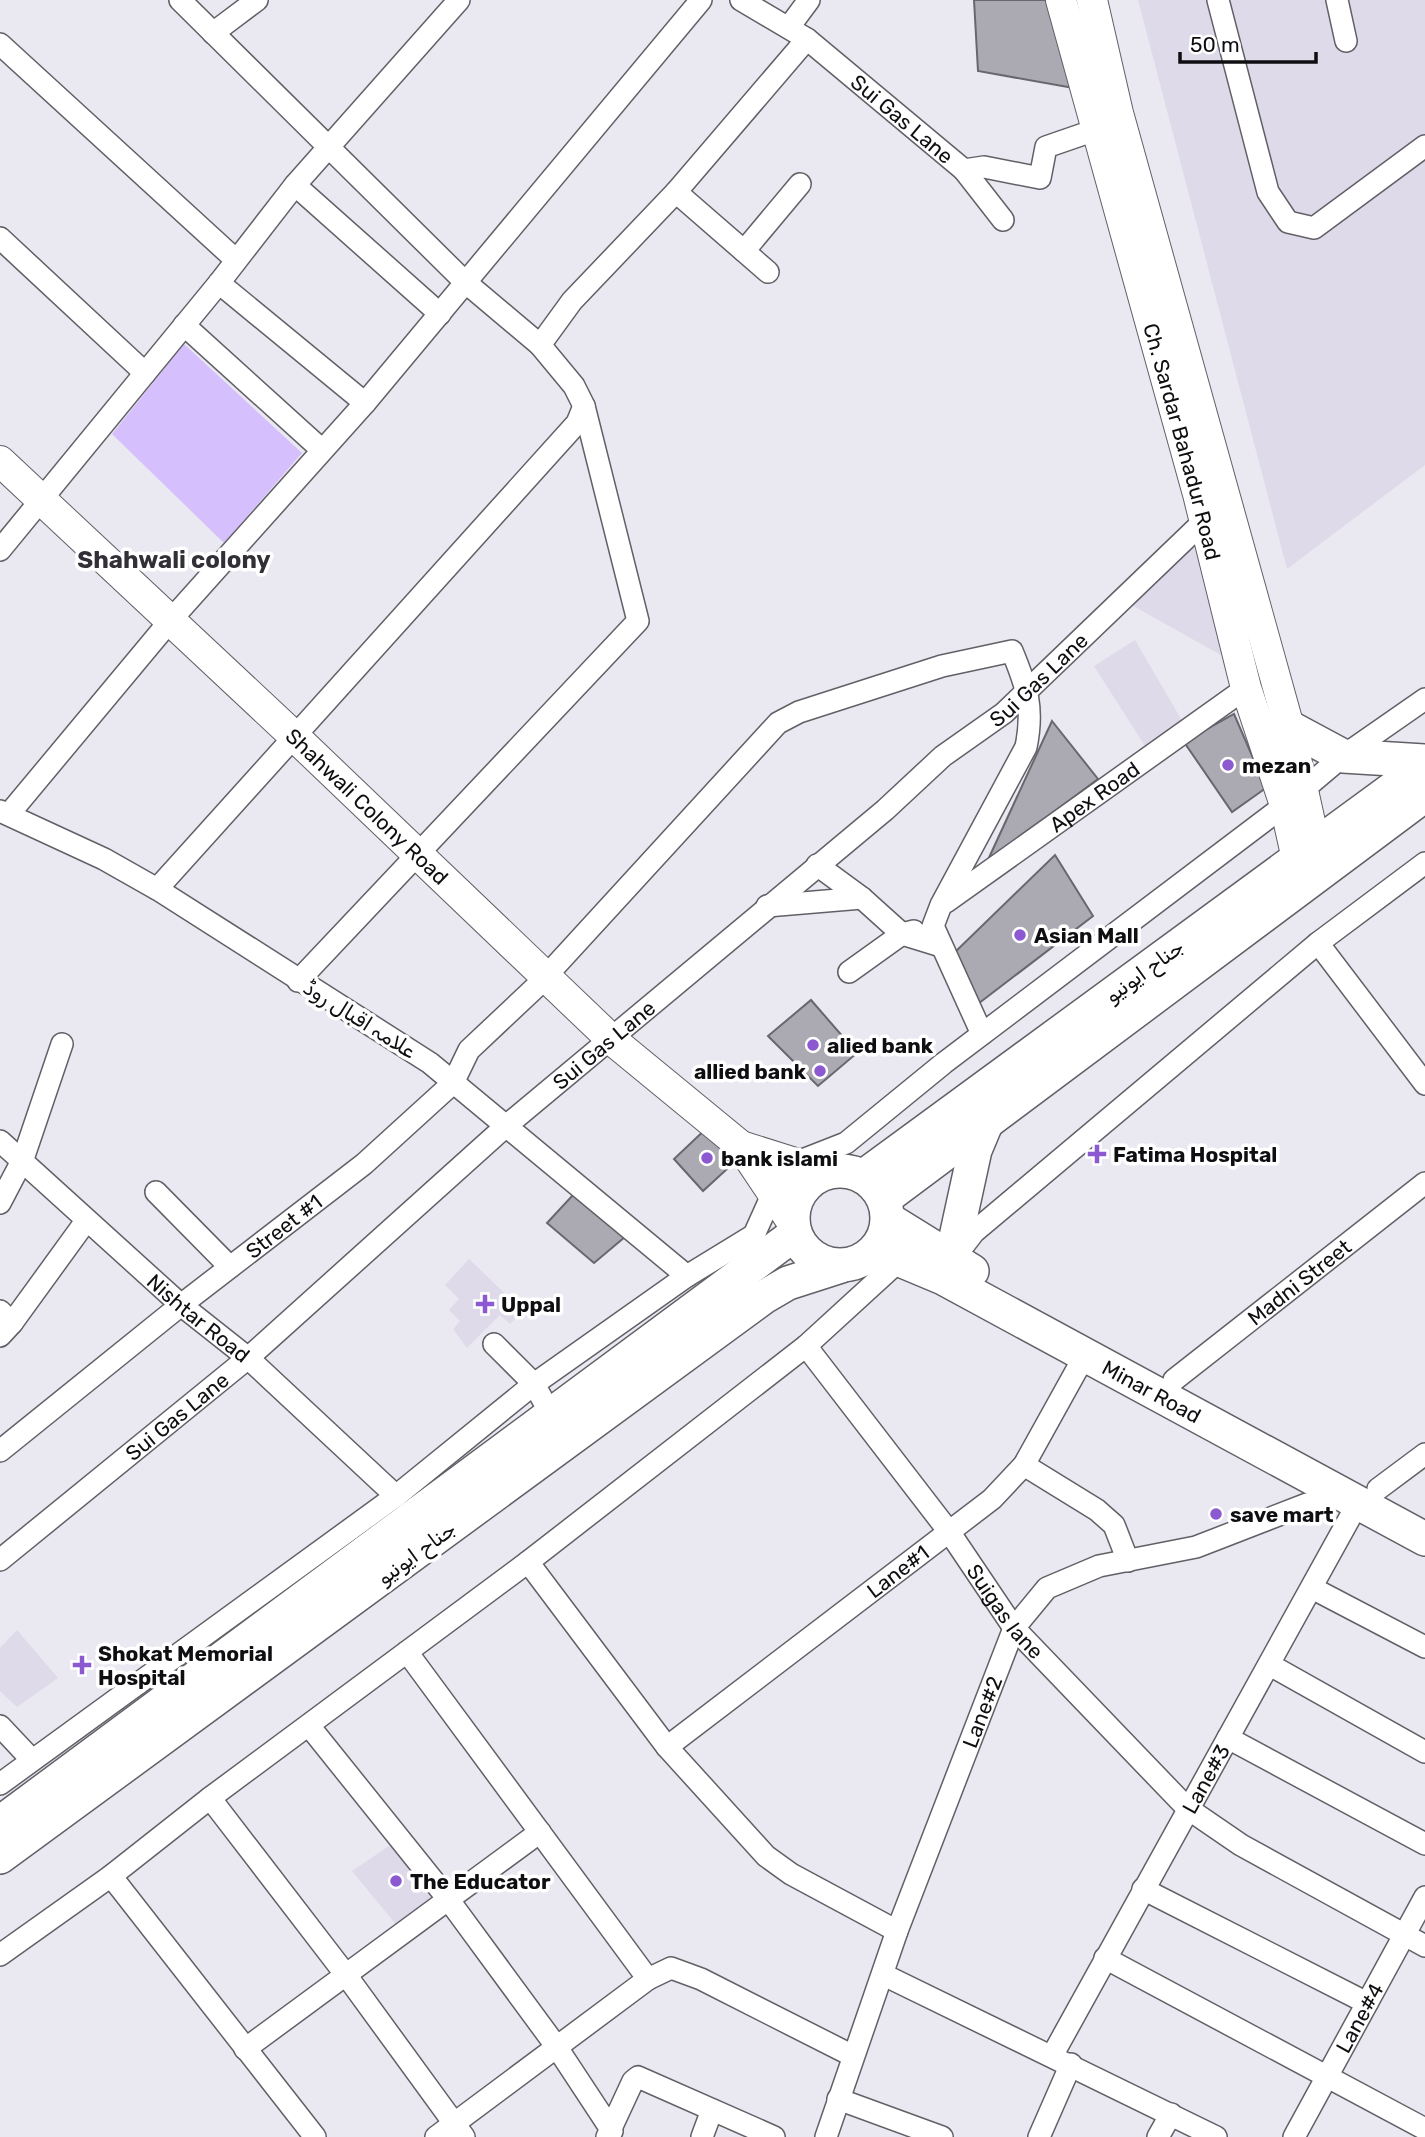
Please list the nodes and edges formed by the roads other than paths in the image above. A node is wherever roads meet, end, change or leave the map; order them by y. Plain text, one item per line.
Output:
1 (180, 0) edge
2 (257, 0) edge
3 (459, 0) edge
4 (701, 0) edge
5 (741, 0) edge
6 (809, 0) edge
7 (1061, 0) edge
8 (1092, 0) edge
9 (1218, 0) edge
10 (1337, 0) edge
11 (789, 27) junction
12 (213, 33) junction
13 (807, 39) junction
14 (1346, 41) dead end
15 (0, 44) edge
16 (1098, 129) junction
17 (330, 146) junction
18 (1425, 146) edge
19 (964, 170) junction
20 (800, 184) dead end
21 (295, 185) junction
22 (677, 192) junction
23 (1003, 220) dead end
24 (0, 238) edge
25 (744, 251) junction
26 (236, 260) junction
27 (768, 272) dead end
28 (464, 281) junction
29 (219, 283) junction
30 (440, 314) junction
31 (184, 325) junction
32 (540, 345) junction
33 (145, 373) junction
34 (365, 403) junction
35 (584, 406) junction
36 (323, 450) junction
37 (0, 461) edge
38 (43, 501) junction
39 (1207, 502) junction
40 (0, 550) edge
41 (169, 622) junction
42 (1246, 688) junction
43 (1028, 690) junction
44 (1425, 699) edge
45 (1289, 727) junction
46 (295, 737) junction
47 (1343, 756) junction
48 (1425, 763) edge
49 (1294, 795) junction
50 (1425, 795) edge
51 (5, 813) edge
52 (418, 854) junction
53 (1312, 863) junction
54 (1425, 863) edge
55 (817, 866) junction
56 (156, 889) junction
57 (862, 898) junction
58 (941, 905) junction
59 (766, 906) junction
60 (902, 934) junction
61 (937, 936) junction
62 (1318, 943) junction
63 (849, 972) dead end
64 (544, 977) junction
65 (298, 981) junction
66 (982, 1034) junction
67 (612, 1040) junction
68 (62, 1044) dead end
69 (453, 1083) junction
70 (1425, 1084) edge
71 (988, 1119) junction
72 (506, 1126) junction
73 (0, 1141) edge
74 (741, 1146) junction
75 (23, 1160) junction
76 (795, 1163) junction
77 (1425, 1183) edge
78 (773, 1190) junction
79 (156, 1192) dead end
80 (872, 1192) junction
81 (0, 1203) edge
82 (86, 1221) junction
83 (794, 1228) junction
84 (886, 1256) junction
85 (951, 1260) junction
86 (841, 1266) junction
87 (230, 1267) junction
88 (687, 1276) junction
89 (181, 1305) junction
90 (4, 1323) edge
91 (494, 1344) dead end
92 (806, 1346) junction
93 (1085, 1355) junction
94 (248, 1358) junction
95 (1174, 1380) junction
96 (542, 1398) junction
97 (0, 1451) edge
98 (1425, 1454) edge
99 (1024, 1465) junction
100 (396, 1496) junction
101 (1360, 1496) junction
102 (1424, 1529) edge
103 (950, 1533) junction
104 (0, 1560) edge
105 (1128, 1561) junction
106 (528, 1562) junction
107 (1312, 1588) junction
108 (254, 1617) junction
109 (1014, 1629) junction
110 (1425, 1647) edge
111 (407, 1652) junction
112 (1270, 1665) junction
113 (0, 1726) edge
114 (310, 1727) junction
115 (1228, 1738) junction
116 (667, 1746) junction
117 (1425, 1752) edge
118 (32, 1760) junction
119 (0, 1784) edge
120 (210, 1798) junction
121 (1187, 1808) junction
122 (0, 1823) edge
123 (540, 1832) junction
124 (1425, 1844) edge
125 (0, 1857) edge
126 (111, 1876) junction
127 (1143, 1889) junction
128 (1425, 1897) edge
129 (448, 1899) junction
130 (897, 1931) junction
131 (1405, 1934) junction
132 (1425, 1946) edge
133 (0, 1955) edge
134 (1105, 1958) junction
135 (346, 1975) junction
136 (884, 1975) junction
137 (648, 1979) junction
138 (1367, 2003) junction
139 (556, 2046) junction
140 (245, 2049) junction
141 (853, 2056) junction
142 (1061, 2060) junction
143 (1328, 2076) junction
144 (838, 2099) junction
145 (712, 2110) junction
146 (1171, 2113) junction
147 (1425, 2129) edge
148 (460, 2130) edge
149 (609, 2134) edge
150 (315, 2137) edge
151 (436, 2137) edge
152 (702, 2137) edge
153 (774, 2137) edge
154 (826, 2137) edge
155 (942, 2137) edge
156 (1039, 2137) edge
157 (1158, 2137) edge
158 (1216, 2137) edge
159 (1294, 2137) edge

1 - 12 street
2 - 12 street
3 - 17 street
4 - 28 street
5 - 11 street, Sui Gas Lane
6 - 11 street
7 - 16 main road, Ch. Sardar Bahadur Road
8 - 39 main road, Ch. Sardar Bahadur Road
9 - 18 street
10 - 14 street
11 - 13 street, Sui Gas Lane
12 - 17 street
13 - 19 street, Sui Gas Lane
13 - 22 street
15 - 26 street
16 - 19 street, Sui Gas Lane
16 - 39 main road, Ch. Sardar Bahadur Road
17 - 21 street
17 - 28 street
19 - 23 street
20 - 25 street
21 - 26 street
21 - 30 street
22 - 25 street
22 - 32 street
24 - 33 street
25 - 27 street
26 - 29 street
28 - 30 street
28 - 32 street
29 - 31 street
29 - 34 street
30 - 34 street
31 - 33 street
31 - 36 street
32 - 35 street
33 - 38 street
34 - 36 street
35 - 46 street
35 - 52 street
36 - 41 street
37 - 38 main road, Shahwali Colony Road
38 - 40 street
38 - 41 main road, Shahwali Colony Road
39 - 42 main road, Ch. Sardar Bahadur Road
39 - 43 street, Sui Gas Lane
39 - 45 main road, Ch. Sardar Bahadur Road
41 - 46 main road, Shahwali Colony Road
41 - 51 street
42 - 49 main road, Ch. Sardar Bahadur Road
42 - 58 street, Apex Road
43 - 55 street, Sui Gas Lane
43 - 58 street
43 - 64 street, Street #1
44 - 47 street
45 - 47 main road
45 - 49 main road, Ch. Sardar Bahadur Road
46 - 52 main road, Shahwali Colony Road
46 - 56 street
47 - 48 main road
47 - 49 street
48 - 53 main road, جناح ایونیو
49 - 53 main road, Ch. Sardar Bahadur Road
49 - 66 street
50 - 53 main road, جناح ایونیو
51 - 56 street, علامہ اقبال روڈ
52 - 64 main road, Shahwali Colony Road
52 - 65 street
53 - 71 main road, جناح ایونیو
53 - 80 main road, جناح ایونیو
54 - 62 street
55 - 57 street
55 - 59 street, Sui Gas Lane
56 - 65 street, علامہ اقبال روڈ
57 - 59 street
57 - 60 street
58 - 61 street
59 - 67 street, Sui Gas Lane
60 - 61 street
60 - 63 street
61 - 66 street
62 - 70 street
62 - 85 street
64 - 67 main road, Shahwali Colony Road
64 - 69 street, Street #1
65 - 69 street, علامہ اقبال روڈ
66 - 76 street
67 - 72 street, Sui Gas Lane
67 - 74 main road, Shahwali Colony Road
68 - 75 street
69 - 72 street, علامہ اقبال روڈ
69 - 87 street, Street #1
71 - 80 main road, جناح ایونیو
71 - 85 main road
72 - 88 street, علامہ اقبال روڈ
72 - 94 street, Sui Gas Lane
73 - 75 street, Nishtar Road
74 - 76 main road, Shahwali Colony Road
74 - 78 main road, Shahwali Colony Road
75 - 81 street
75 - 82 street, Nishtar Road
76 - 78 street
76 - 80 main road, Shahwali Colony Road
77 - 95 street, Madni Street
78 - 83 main road, Shahwali Colony Road
78 - 88 street
79 - 87 street
80 - 83 main road
80 - 84 main road
80 - 85 main road, Minar Road
82 - 89 street, Nishtar Road
82 - 90 street
83 - 86 main road
83 - 96 main road, جناح ایونیو
84 - 86 main road, جناح ایونیو
84 - 92 street
84 - 93 main road, Minar Road
85 - 95 main road, Minar Road
86 - 125 main road, جناح ایونیو
87 - 89 street, Street #1
88 - 96 street
89 - 94 street, Nishtar Road
89 - 97 street, Street #1
91 - 96 street
92 - 103 street, Suigas lane
92 - 106 street
93 - 99 street, Lane#1
93 - 101 main road, Minar Road
94 - 100 street, Nishtar Road
94 - 104 street, Sui Gas Lane
95 - 101 main road, Minar Road
96 - 100 street
96 - 108 main road, جناح ایونیو
98 - 101 street
99 - 103 street, Lane#1
99 - 105 street
100 - 108 street
101 - 102 main road, Minar Road
101 - 105 street, Lane#2
101 - 107 street, Lane#3
103 - 109 street, Suigas lane
103 - 116 street, Lane#1
105 - 109 street, Lane#2
106 - 111 street
106 - 116 street
107 - 110 street
107 - 112 street, Lane#3
108 - 118 street
108 - 122 main road, جناح ایونیو
109 - 121 street, Suigas lane
109 - 130 street, Lane#2
111 - 114 street
111 - 123 street
112 - 115 street, Lane#3
112 - 117 street
113 - 118 street
114 - 120 street
114 - 129 street
115 - 121 street, Lane#3
115 - 124 street
116 - 130 street
118 - 119 street
120 - 126 street
120 - 135 street
121 - 127 street, Lane#3
121 - 131 street, Suigas lane
123 - 129 street
123 - 137 street
126 - 133 street
126 - 140 street
127 - 134 street, Lane#3
127 - 138 street
128 - 131 street, Lane#4
129 - 135 street
129 - 139 street
130 - 136 street, Lane#2
131 - 132 street, Suigas lane
131 - 138 street, Lane#4
134 - 142 street, Lane#3
134 - 143 street
135 - 140 street
135 - 148 street
136 - 141 street, Lane#2
136 - 142 street
137 - 139 street
137 - 141 street
138 - 143 street, Lane#4
139 - 148 street
139 - 149 street
140 - 150 street
141 - 144 street, Lane#2
142 - 146 street
142 - 156 street, Lane#3
143 - 147 street
143 - 159 street, Lane#4
144 - 154 street, Lane#2
144 - 155 street
145 - 149 street
145 - 152 street
145 - 153 street
146 - 157 street
146 - 158 street
148 - 151 street

